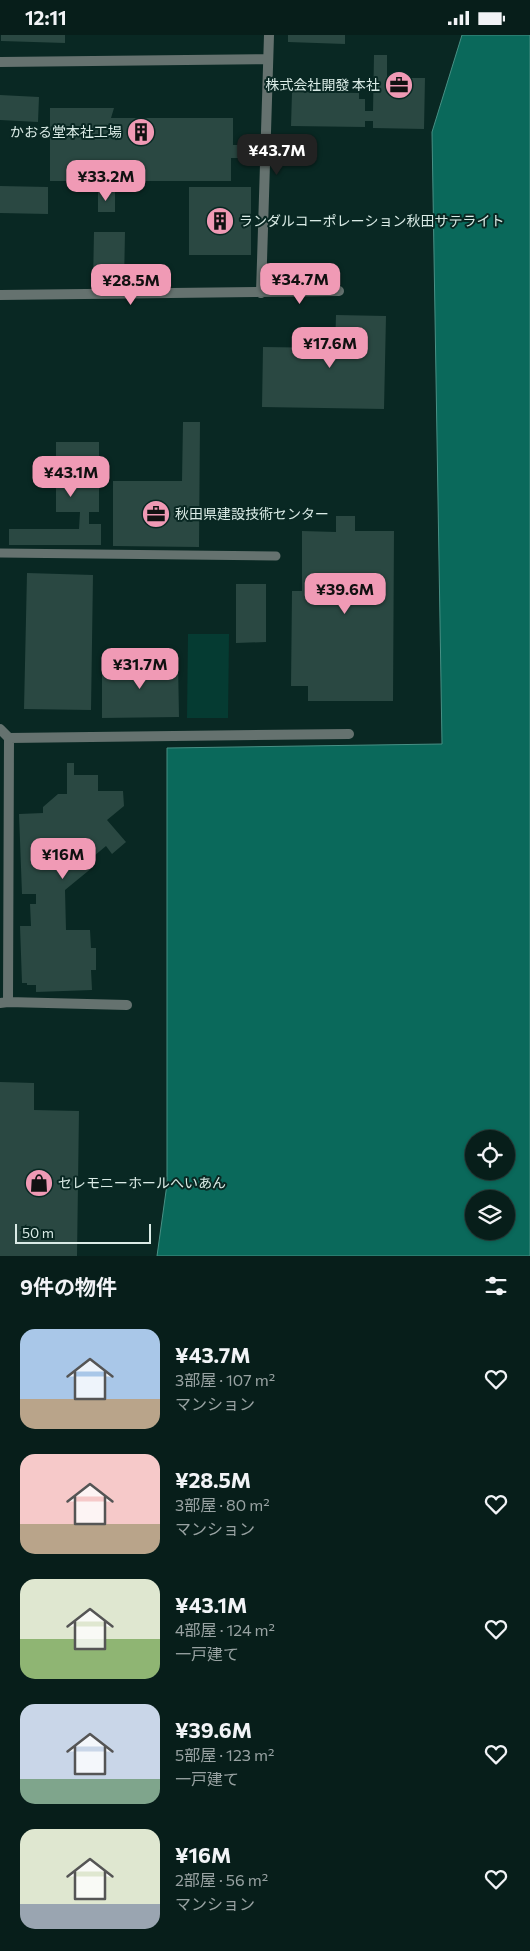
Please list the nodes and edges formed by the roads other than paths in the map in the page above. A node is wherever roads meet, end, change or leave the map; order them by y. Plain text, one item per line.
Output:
1 (269, 35) edge
2 (268, 59) junction
3 (0, 62) edge
4 (339, 291) dead end
5 (262, 293) junction
6 (0, 295) edge
7 (0, 553) edge
8 (276, 556) dead end
9 (0, 729) edge
10 (349, 734) dead end
11 (9, 738) junction
12 (4, 1002) edge
13 (126, 1005) dead end

1 - 2 street
2 - 3 street
2 - 5 street
4 - 5 street
5 - 6 street
7 - 8 lane
9 - 11 street
10 - 11 street
11 - 12 street
12 - 13 street

